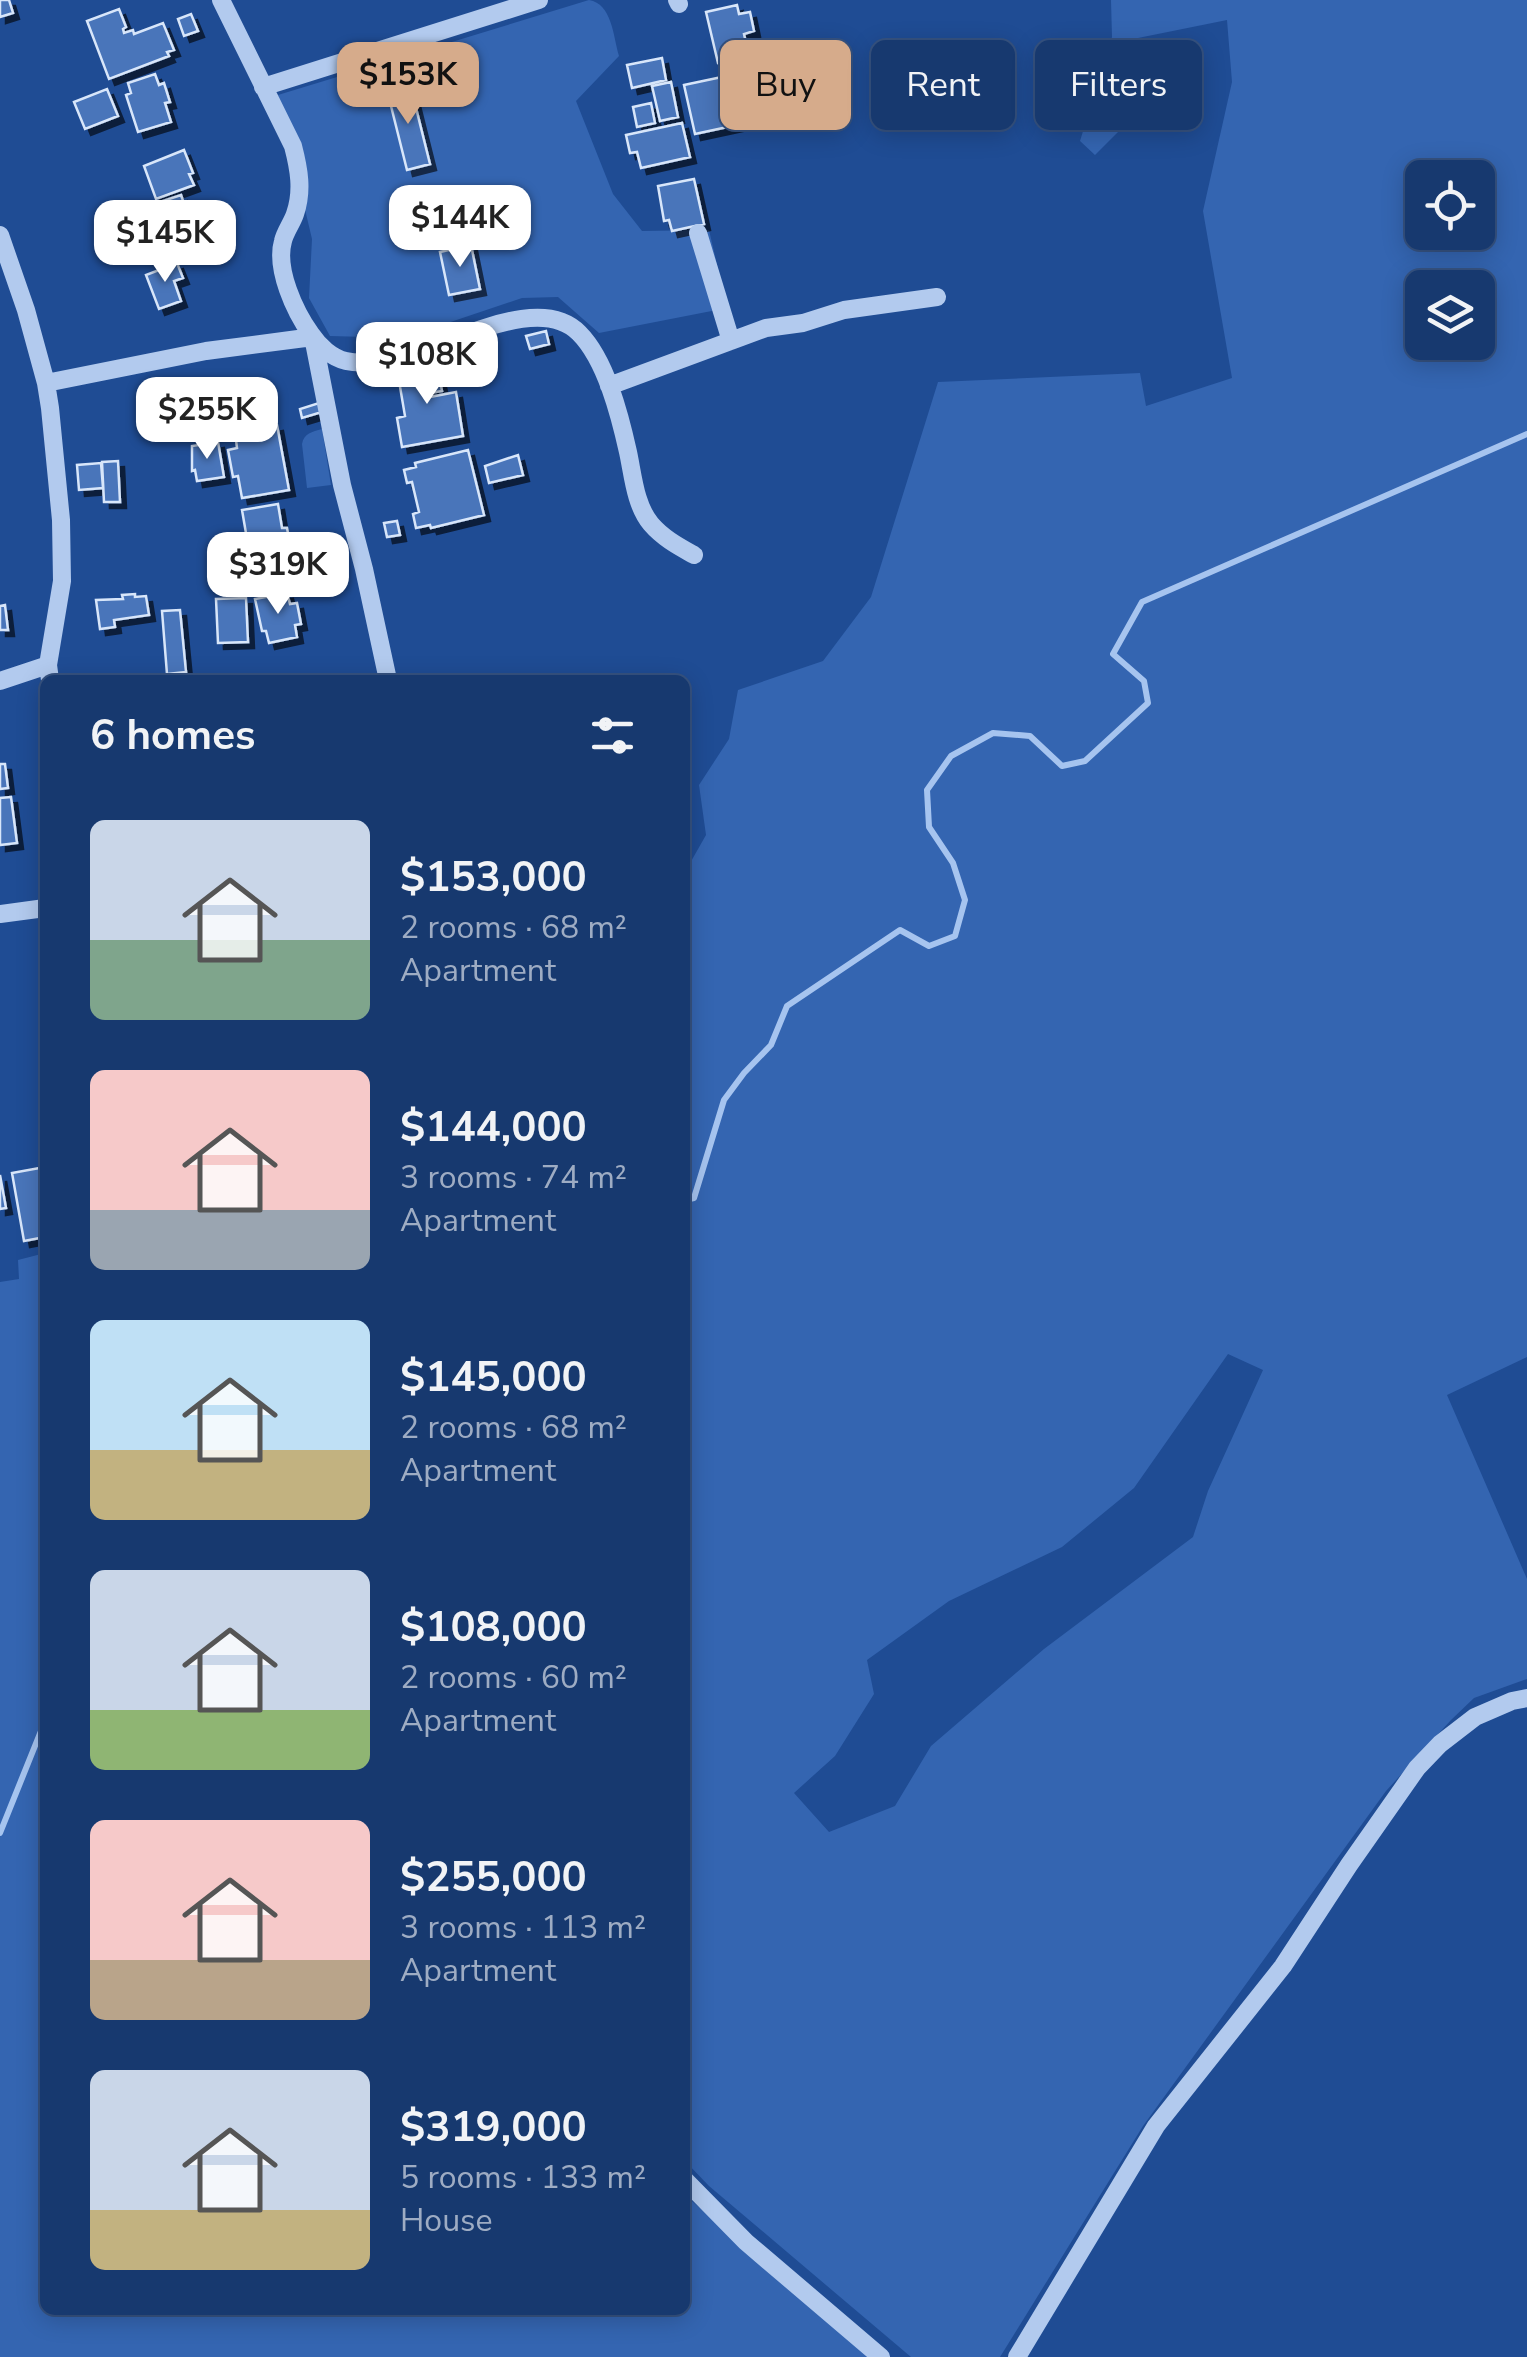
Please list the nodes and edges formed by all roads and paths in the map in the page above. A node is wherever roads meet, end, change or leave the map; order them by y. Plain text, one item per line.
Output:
1 (221, 0) edge
2 (539, 0) edge
3 (264, 86) junction
4 (698, 232) dead end
5 (0, 235) edge
6 (937, 297) dead end
7 (313, 337) junction
8 (731, 341) junction
9 (46, 384) junction
10 (609, 386) junction
11 (694, 555) dead end
12 (49, 673) edge
13 (387, 675) edge
14 (0, 681) edge
15 (40, 909) edge
16 (0, 914) edge
17 (1527, 1698) edge
18 (690, 2185) edge
19 (881, 2357) edge
20 (1017, 2357) edge

1 - 3 street
2 - 3 street
3 - 7 street
4 - 8 street
5 - 9 street
6 - 8 street
7 - 9 street
7 - 10 street
7 - 13 street
8 - 10 street
9 - 12 street
10 - 11 street
12 - 14 street
15 - 16 street
17 - 20 street
18 - 19 street

